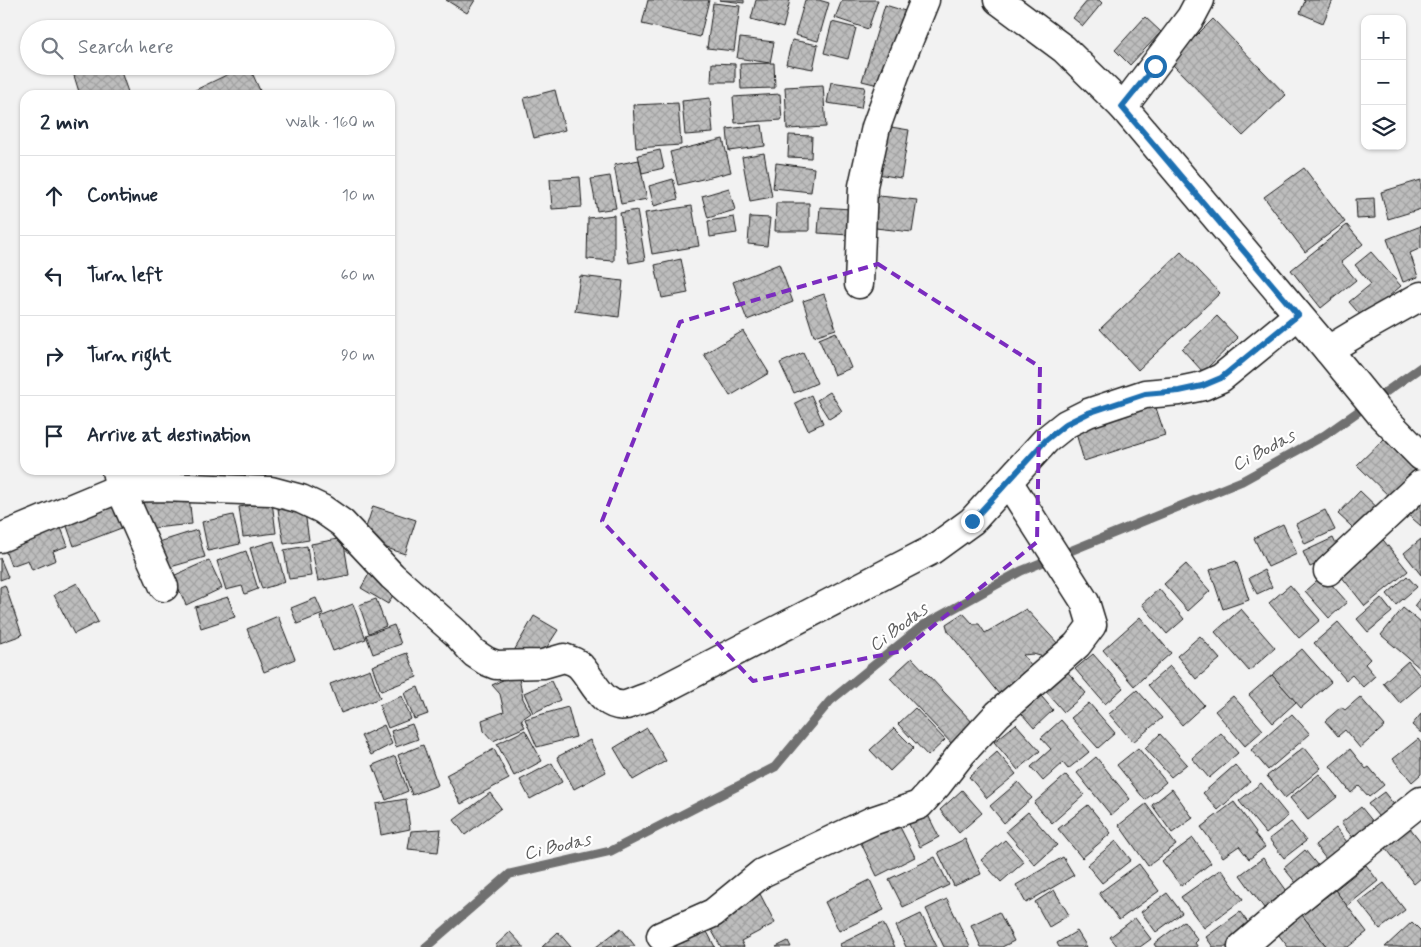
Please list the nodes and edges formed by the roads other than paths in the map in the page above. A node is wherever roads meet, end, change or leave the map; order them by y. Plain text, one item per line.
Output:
1 (925, 0) edge
2 (998, 0) edge
3 (1200, 0) edge
4 (1122, 107) junction
5 (859, 284) dead end
6 (1421, 296) edge
7 (1298, 315) junction
8 (1334, 358) junction
9 (1421, 456) edge
10 (118, 479) edge
11 (1009, 483) junction
12 (1421, 484) edge
13 (0, 538) edge
14 (1328, 571) dead end
15 (164, 587) dead end
16 (1421, 800) edge
17 (662, 936) dead end
18 (1242, 947) edge

1 - 5 street
2 - 4 street
3 - 4 street
4 - 7 street
6 - 8 street
7 - 8 street
7 - 11 street
8 - 9 street
10 - 11 street
10 - 13 street
10 - 15 street
11 - 17 street
12 - 14 street
16 - 18 street

